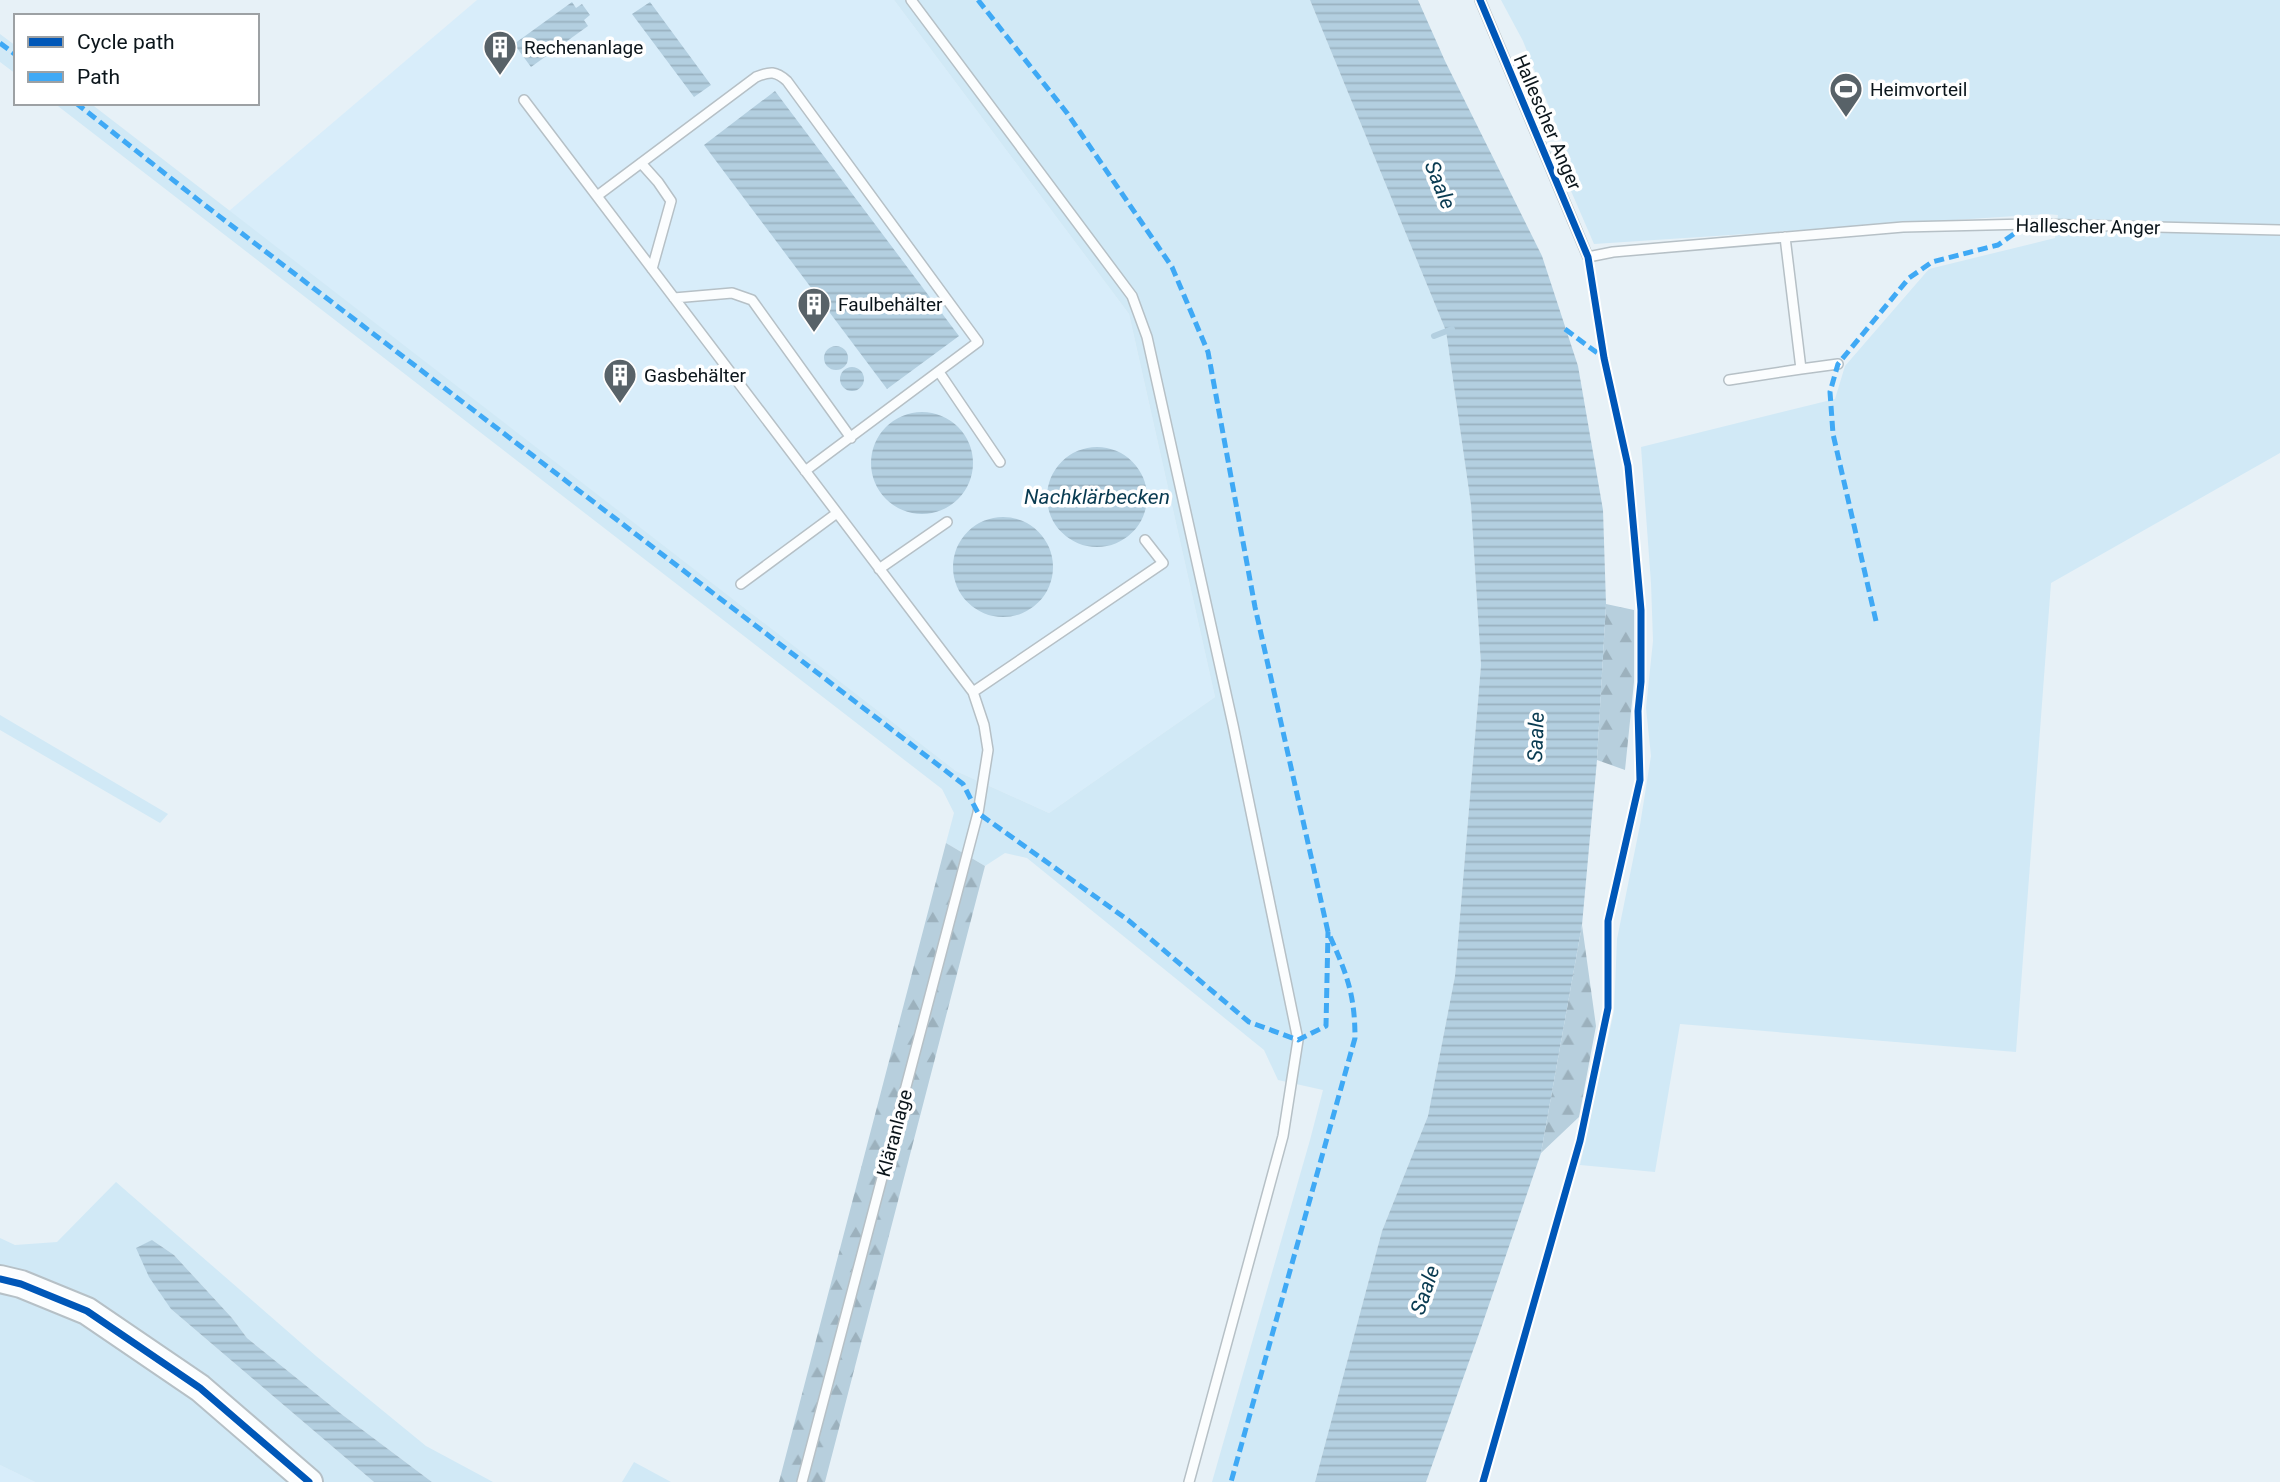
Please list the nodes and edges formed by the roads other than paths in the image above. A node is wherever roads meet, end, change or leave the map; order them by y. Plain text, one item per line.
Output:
1 (911, 0) edge
2 (1480, 0) edge
3 (524, 100) dead end
4 (641, 163) junction
5 (597, 196) junction
6 (2280, 230) edge
7 (1785, 237) junction
8 (652, 269) junction
9 (674, 298) junction
10 (1838, 364) dead end
11 (1801, 369) junction
12 (939, 372) junction
13 (1729, 380) dead end
14 (851, 438) junction
15 (1000, 461) dead end
16 (806, 471) junction
17 (837, 513) junction
18 (947, 522) dead end
19 (1145, 540) dead end
20 (879, 569) junction
21 (741, 584) dead end
22 (973, 692) junction
23 (0, 1279) edge
24 (309, 1482) edge
25 (802, 1482) edge
26 (1189, 1482) edge

1 - 26 lane
2 - 7 lane, Hallescher Anger
3 - 5 lane, Kläranlage
4 - 5 lane
4 - 8 lane
4 - 12 lane
5 - 8 lane, Kläranlage
6 - 7 lane, Hallescher Anger
7 - 11 lane
8 - 9 lane, Kläranlage
9 - 14 lane
9 - 16 lane, Kläranlage
10 - 11 lane
11 - 13 lane
12 - 14 lane
12 - 15 lane
14 - 16 lane
16 - 17 lane, Kläranlage
17 - 20 lane, Kläranlage
17 - 21 lane
18 - 20 lane
19 - 22 lane
20 - 22 lane, Kläranlage
22 - 25 lane, Kläranlage
23 - 24 street

